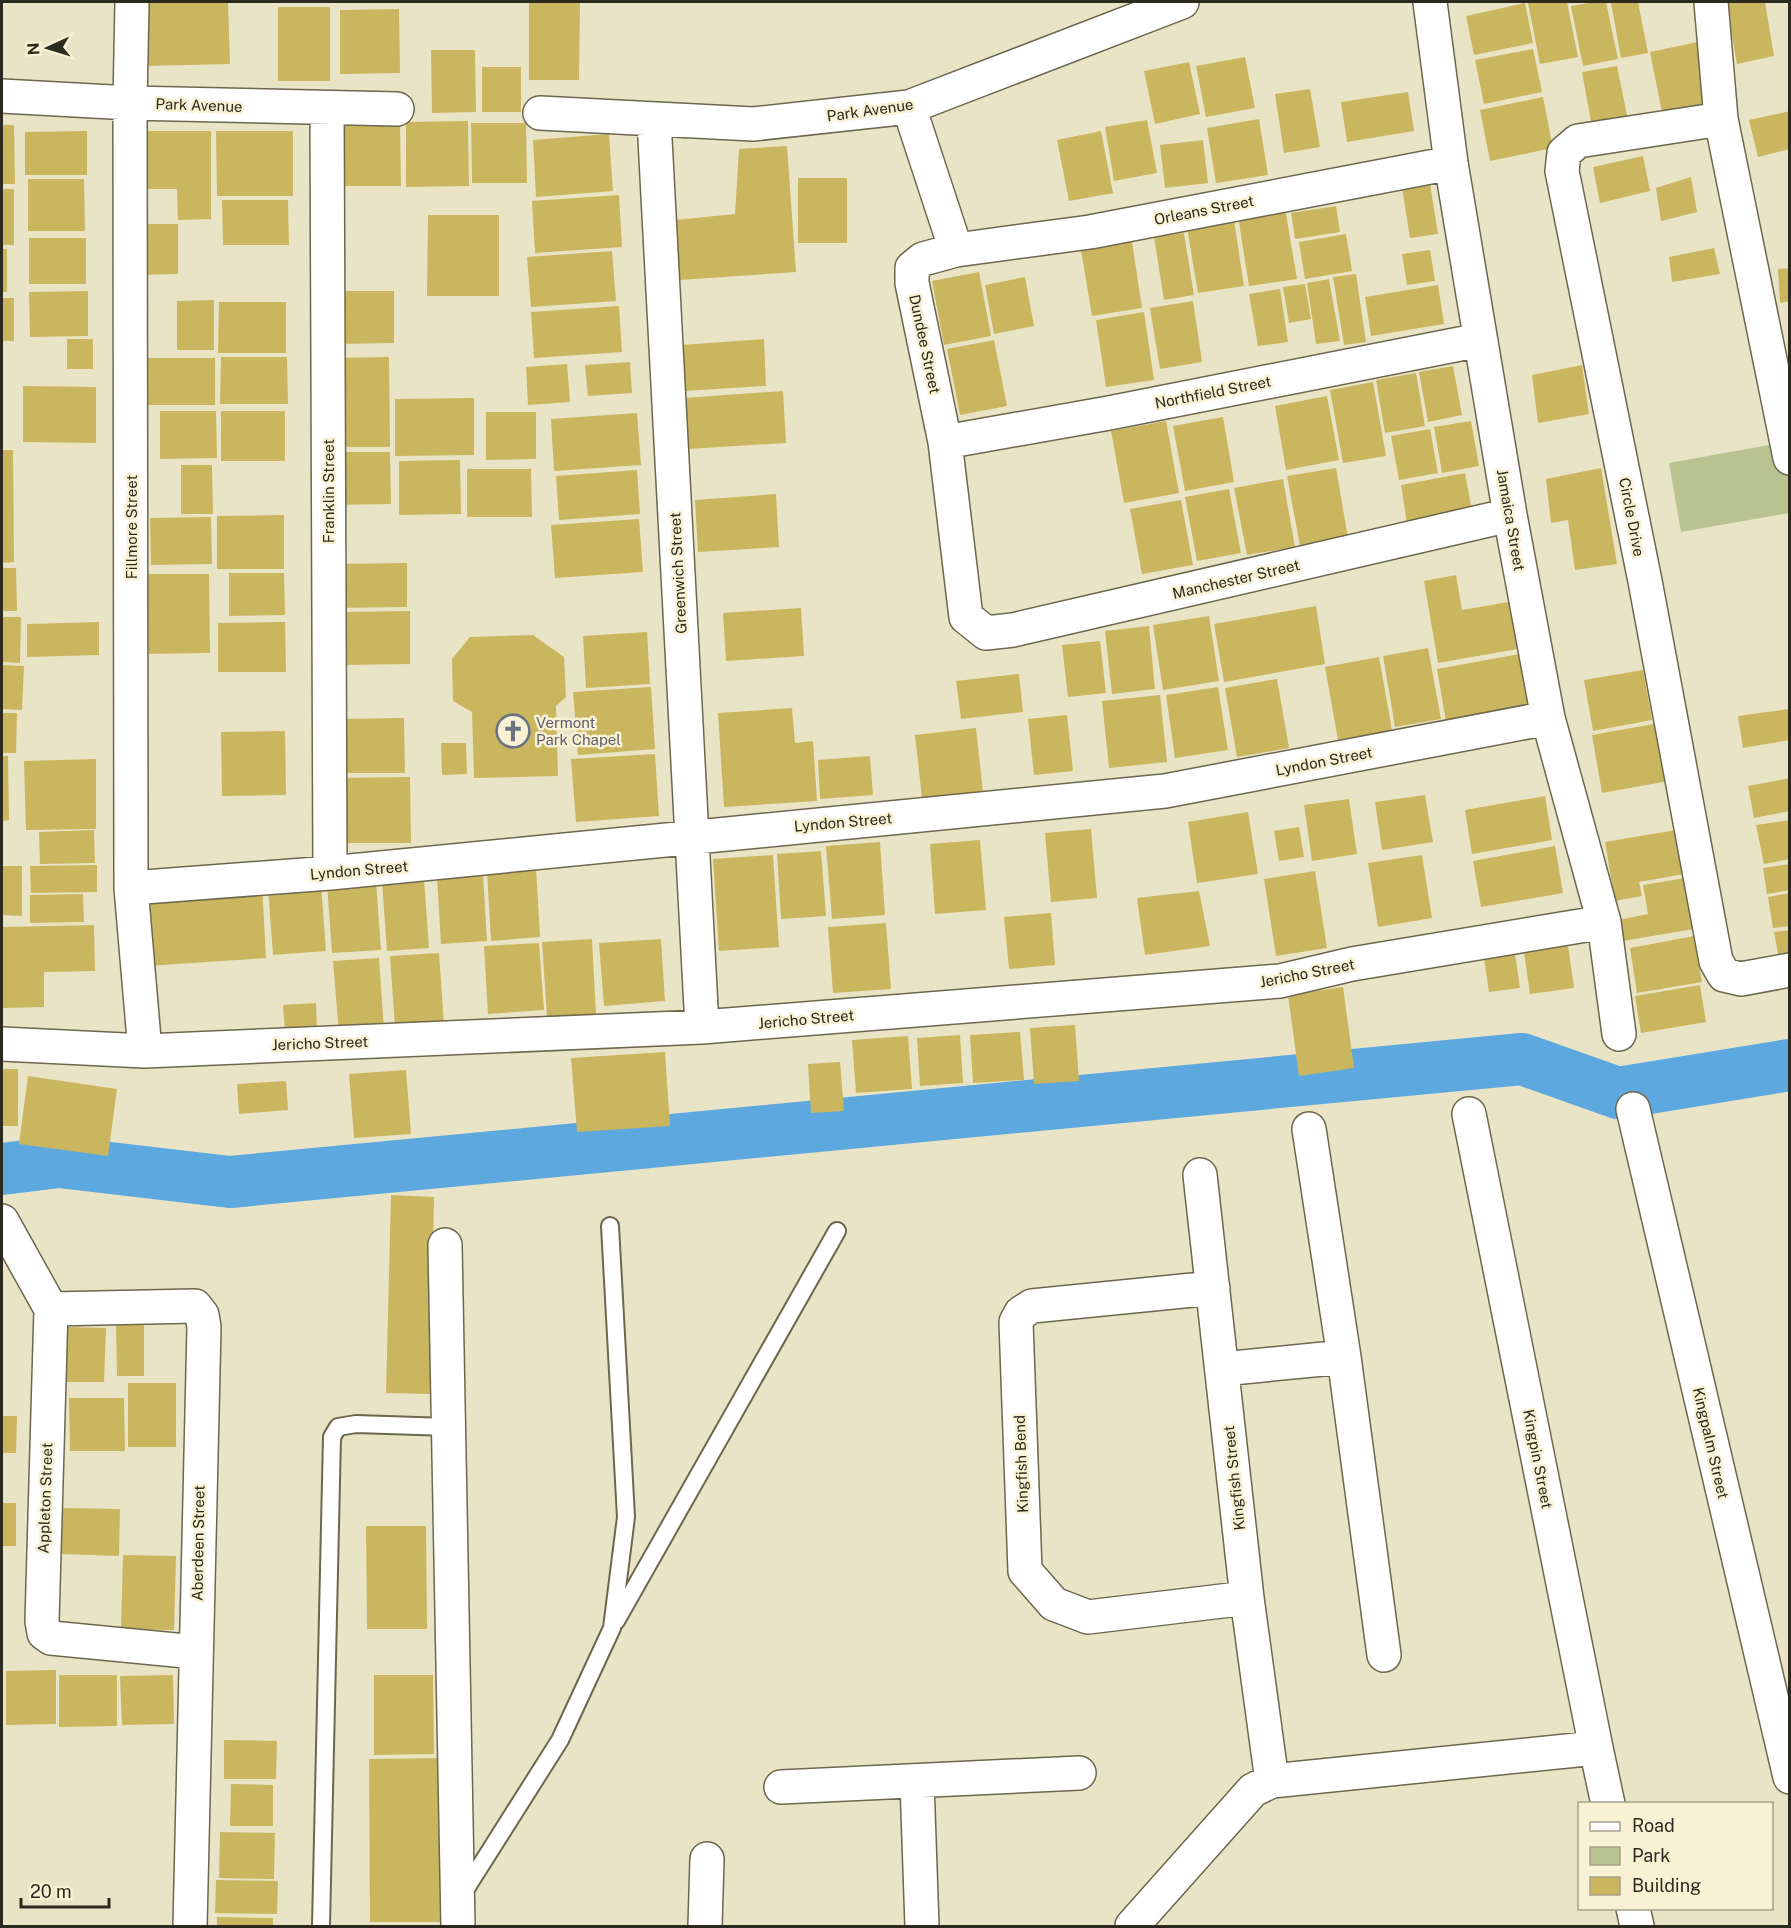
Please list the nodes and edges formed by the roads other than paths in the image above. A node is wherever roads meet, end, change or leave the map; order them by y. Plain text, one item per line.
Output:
1 (132, 2) edge
2 (1182, 2) edge
3 (1430, 2) edge
4 (1711, 2) edge
5 (2, 96) edge
6 (130, 103) junction
7 (909, 107) junction
8 (327, 109) junction
9 (397, 109) dead end
10 (540, 113) dead end
11 (1721, 118) junction
12 (654, 120) junction
13 (1451, 163) junction
14 (956, 249) junction
15 (1480, 340) junction
16 (945, 442) junction
17 (1790, 458) edge
18 (1510, 515) junction
19 (966, 617) joint
20 (1548, 718) junction
21 (692, 837) junction
22 (330, 873) junction
23 (132, 888) junction
24 (1604, 922) junction
25 (1790, 970) edge
26 (702, 1027) junction
27 (1619, 1034) dead end
28 (2, 1044) edge
29 (145, 1051) junction
30 (1633, 1109) dead end
31 (1469, 1114) dead end
32 (1309, 1129) dead end
33 (1200, 1175) dead end
34 (2, 1221) edge
35 (610, 1226) dead end
36 (837, 1231) dead end
37 (445, 1245) dead end
38 (1214, 1288) junction
39 (51, 1310) junction
40 (1344, 1357) junction
41 (1222, 1369) junction
42 (448, 1427) junction
43 (1247, 1598) junction
44 (612, 1628) junction
45 (196, 1652) junction
46 (1384, 1654) dead end
47 (1596, 1748) junction
48 (1080, 1773) dead end
49 (1790, 1777) edge
50 (1272, 1781) junction
51 (917, 1782) junction
52 (782, 1786) dead end
53 (1608, 1802) edge
54 (708, 1859) dead end
55 (1633, 1910) edge
56 (458, 1914) edge
57 (190, 1926) edge
58 (321, 1926) edge
59 (705, 1926) edge
60 (922, 1926) edge
61 (1132, 1926) edge
62 (1637, 1926) edge

1 - 6 street, Fillmore Street
2 - 7 street, Park Avenue
3 - 13 street, Jamaica Street
4 - 11 street
5 - 6 street, Park Avenue
6 - 8 street, Park Avenue
6 - 23 street, Fillmore Street
7 - 12 street, Park Avenue
7 - 14 street
8 - 9 street, Park Avenue
8 - 22 street, Franklin Street
10 - 12 street, Park Avenue
11 - 17 street
11 - 25 street, Circle Drive
12 - 21 street, Greenwich Street
13 - 14 street, Orleans Street
13 - 15 street, Jamaica Street
14 - 16 street, Dundee Street
15 - 16 street, Northfield Street
15 - 18 street, Jamaica Street
16 - 19 street, Dundee Street
18 - 19 street, Manchester Street
18 - 20 street, Jamaica Street
20 - 21 street, Lyndon Street
20 - 24 street, Jamaica Street
21 - 22 street, Lyndon Street
21 - 26 street, Greenwich Street
22 - 23 street, Lyndon Street
23 - 29 street, Fillmore Street
24 - 26 street, Jericho Street
24 - 27 street, Jamaica Street
26 - 29 street, Jericho Street
28 - 29 street, Jericho Street
30 - 49 street, Kingpalm Street
31 - 47 street, Kingpin Street
32 - 40 street
33 - 38 street, Kingfish Street
34 - 39 street
35 - 44 lane
36 - 44 lane
37 - 42 street
38 - 41 street, Kingfish Street
38 - 43 street, Kingfish Bend
39 - 45 street, Appleton Street
39 - 45 street, Aberdeen Street
40 - 41 street
40 - 46 street
41 - 43 street, Kingfish Street
42 - 56 street
42 - 58 lane
43 - 50 street, Kingfish Street
44 - 56 lane
45 - 57 street, Aberdeen Street
47 - 50 street
47 - 53 street, Kingpin Street
48 - 51 street
50 - 61 street
51 - 52 street
51 - 60 street
54 - 59 street
55 - 62 street

